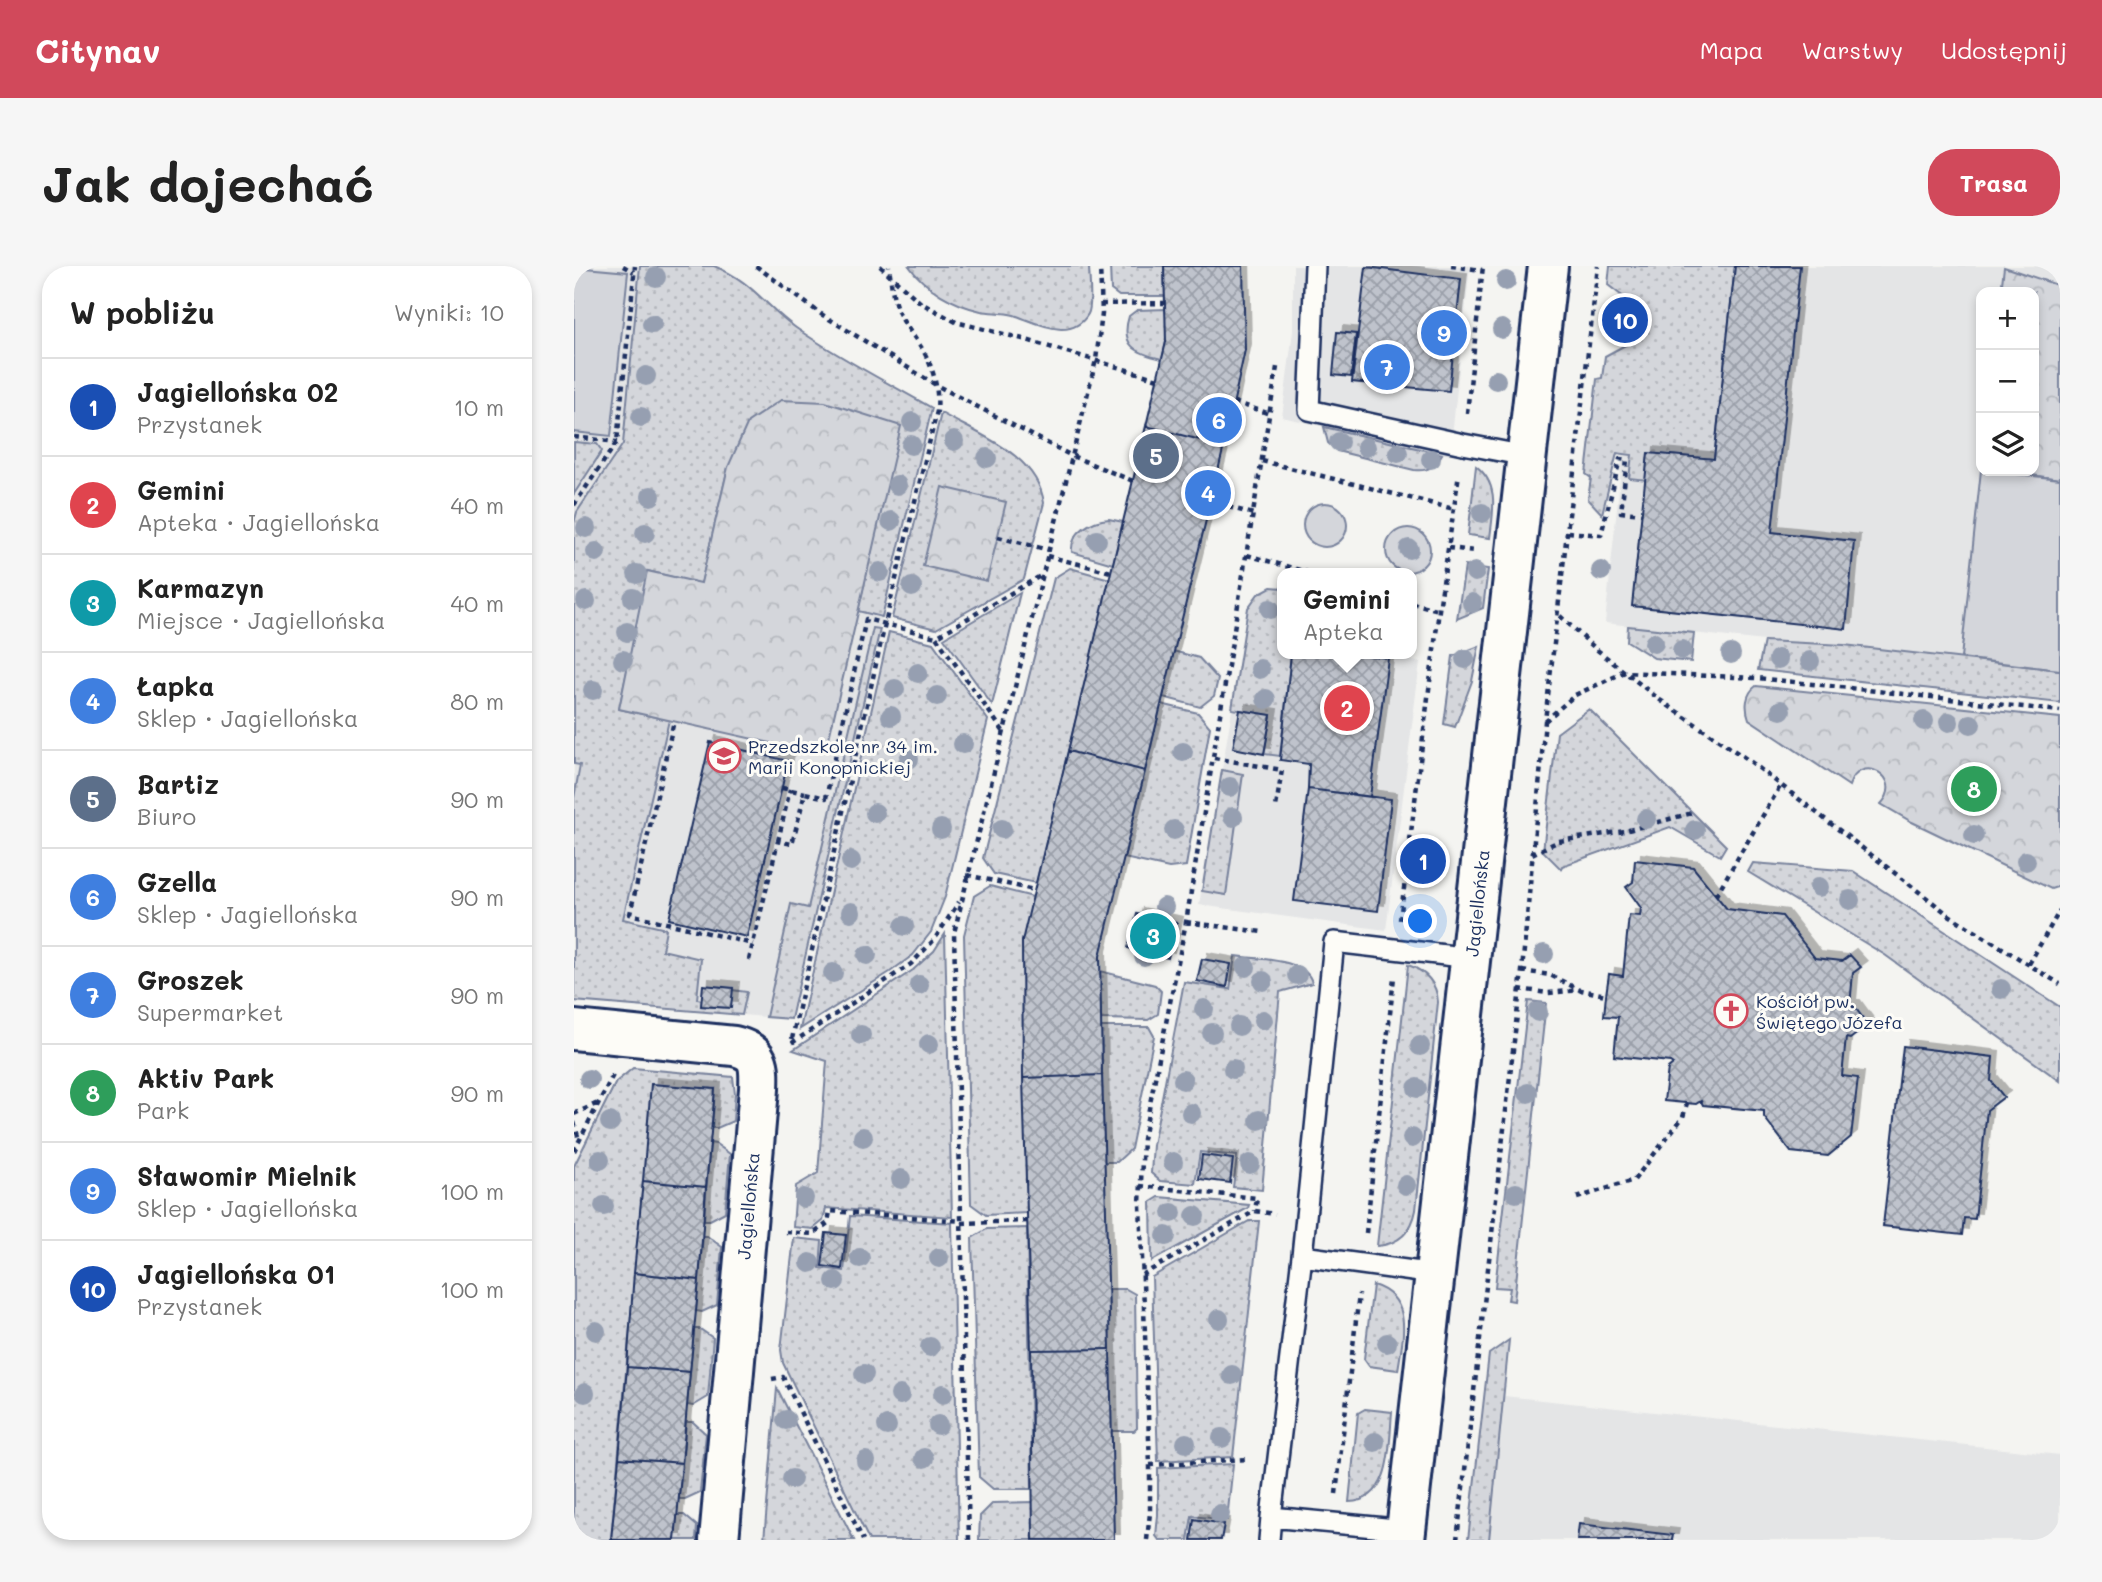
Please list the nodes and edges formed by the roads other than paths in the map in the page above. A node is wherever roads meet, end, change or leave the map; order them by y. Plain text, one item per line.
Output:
1 (1315, 266) edge
2 (1548, 266) edge
3 (1526, 456) junction
4 (1471, 958) junction
5 (574, 1030) edge
6 (1302, 1256) junction
7 (1435, 1274) junction
8 (1271, 1517) junction
9 (1405, 1535) edge
10 (719, 1540) edge
11 (1269, 1540) edge

1 - 3 lane
2 - 3 street, Jagiellońska
3 - 4 street, Jagiellońska
4 - 6 lane
4 - 7 street, Jagiellońska
5 - 10 street, Jagiellońska
6 - 7 lane
6 - 8 lane
7 - 9 street, Jagiellońska
8 - 9 lane
8 - 11 lane

